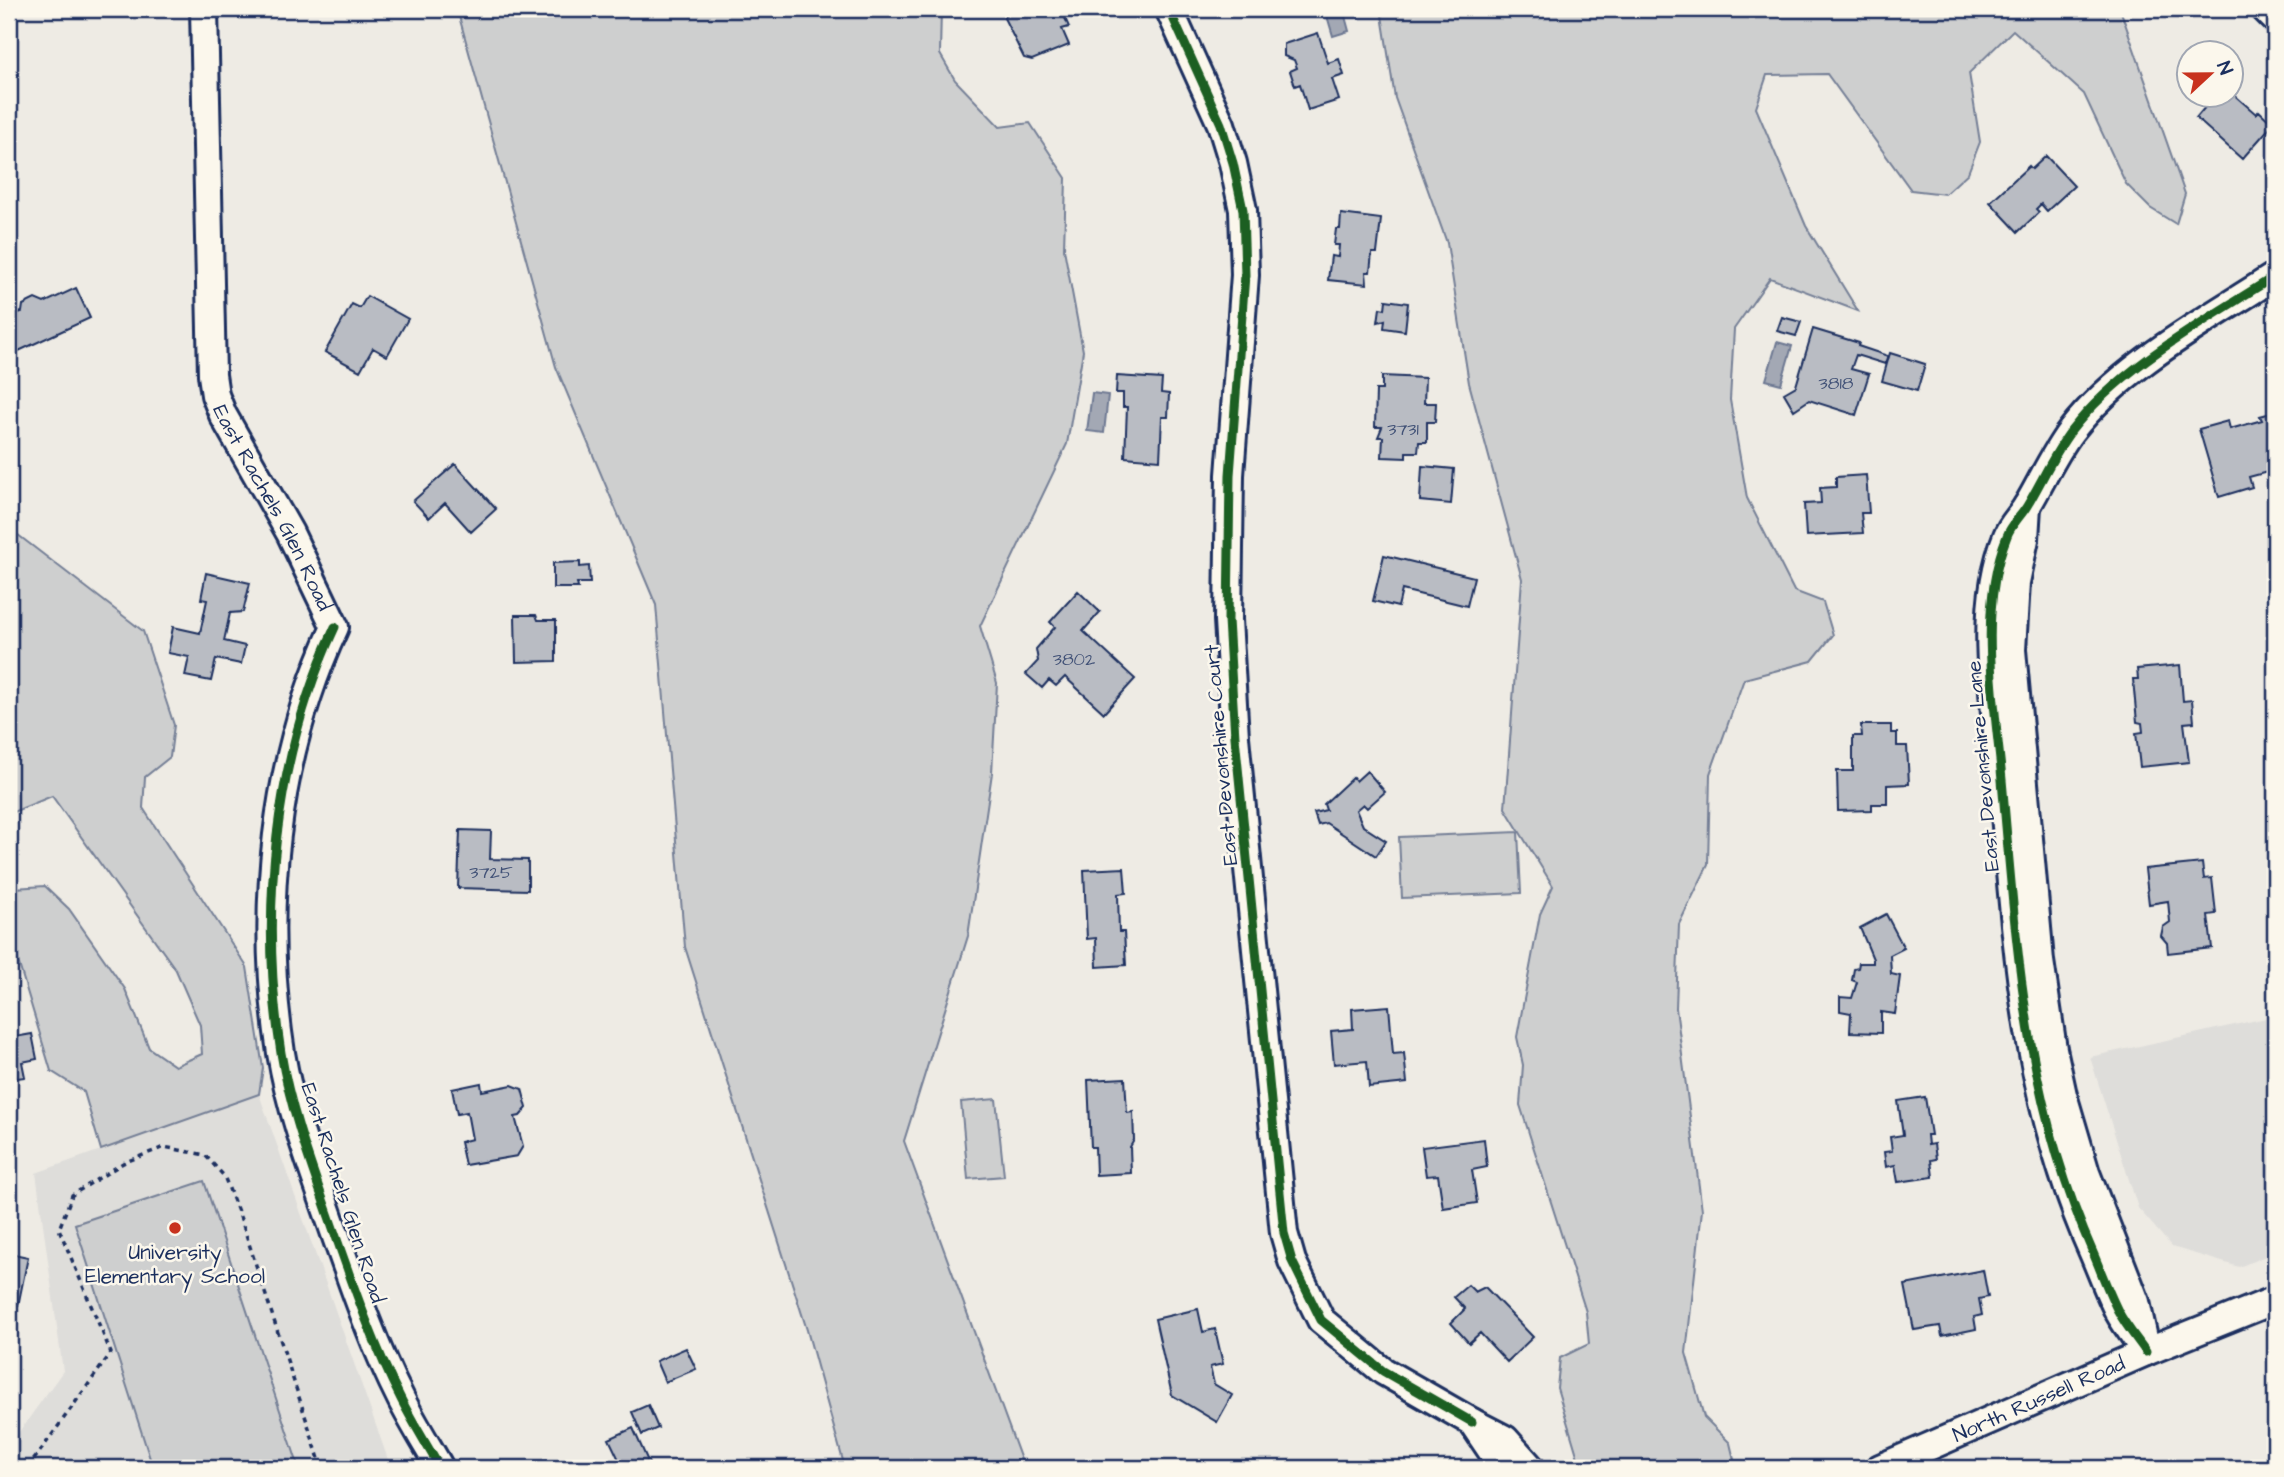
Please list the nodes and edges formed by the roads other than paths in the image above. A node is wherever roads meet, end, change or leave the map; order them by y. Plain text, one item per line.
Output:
1 (204, 9) edge
2 (1169, 9) edge
3 (2265, 9) edge
4 (2275, 19) edge
5 (2275, 276) edge
6 (2275, 1300) edge
7 (2146, 1352) junction
8 (1472, 1422) junction
9 (440, 1468) edge
10 (1503, 1468) edge
11 (1531, 1468) edge
12 (1880, 1468) edge

1 - 9 street, East Rachels Glen Road
2 - 8 street, East Devonshire Court
3 - 4 street
5 - 7 street, East Devonshire Lane
6 - 7 street, North Russell Road
7 - 12 street, North Russell Road
8 - 10 street, East Devonshire Court
8 - 11 street, East Devonshire Court

